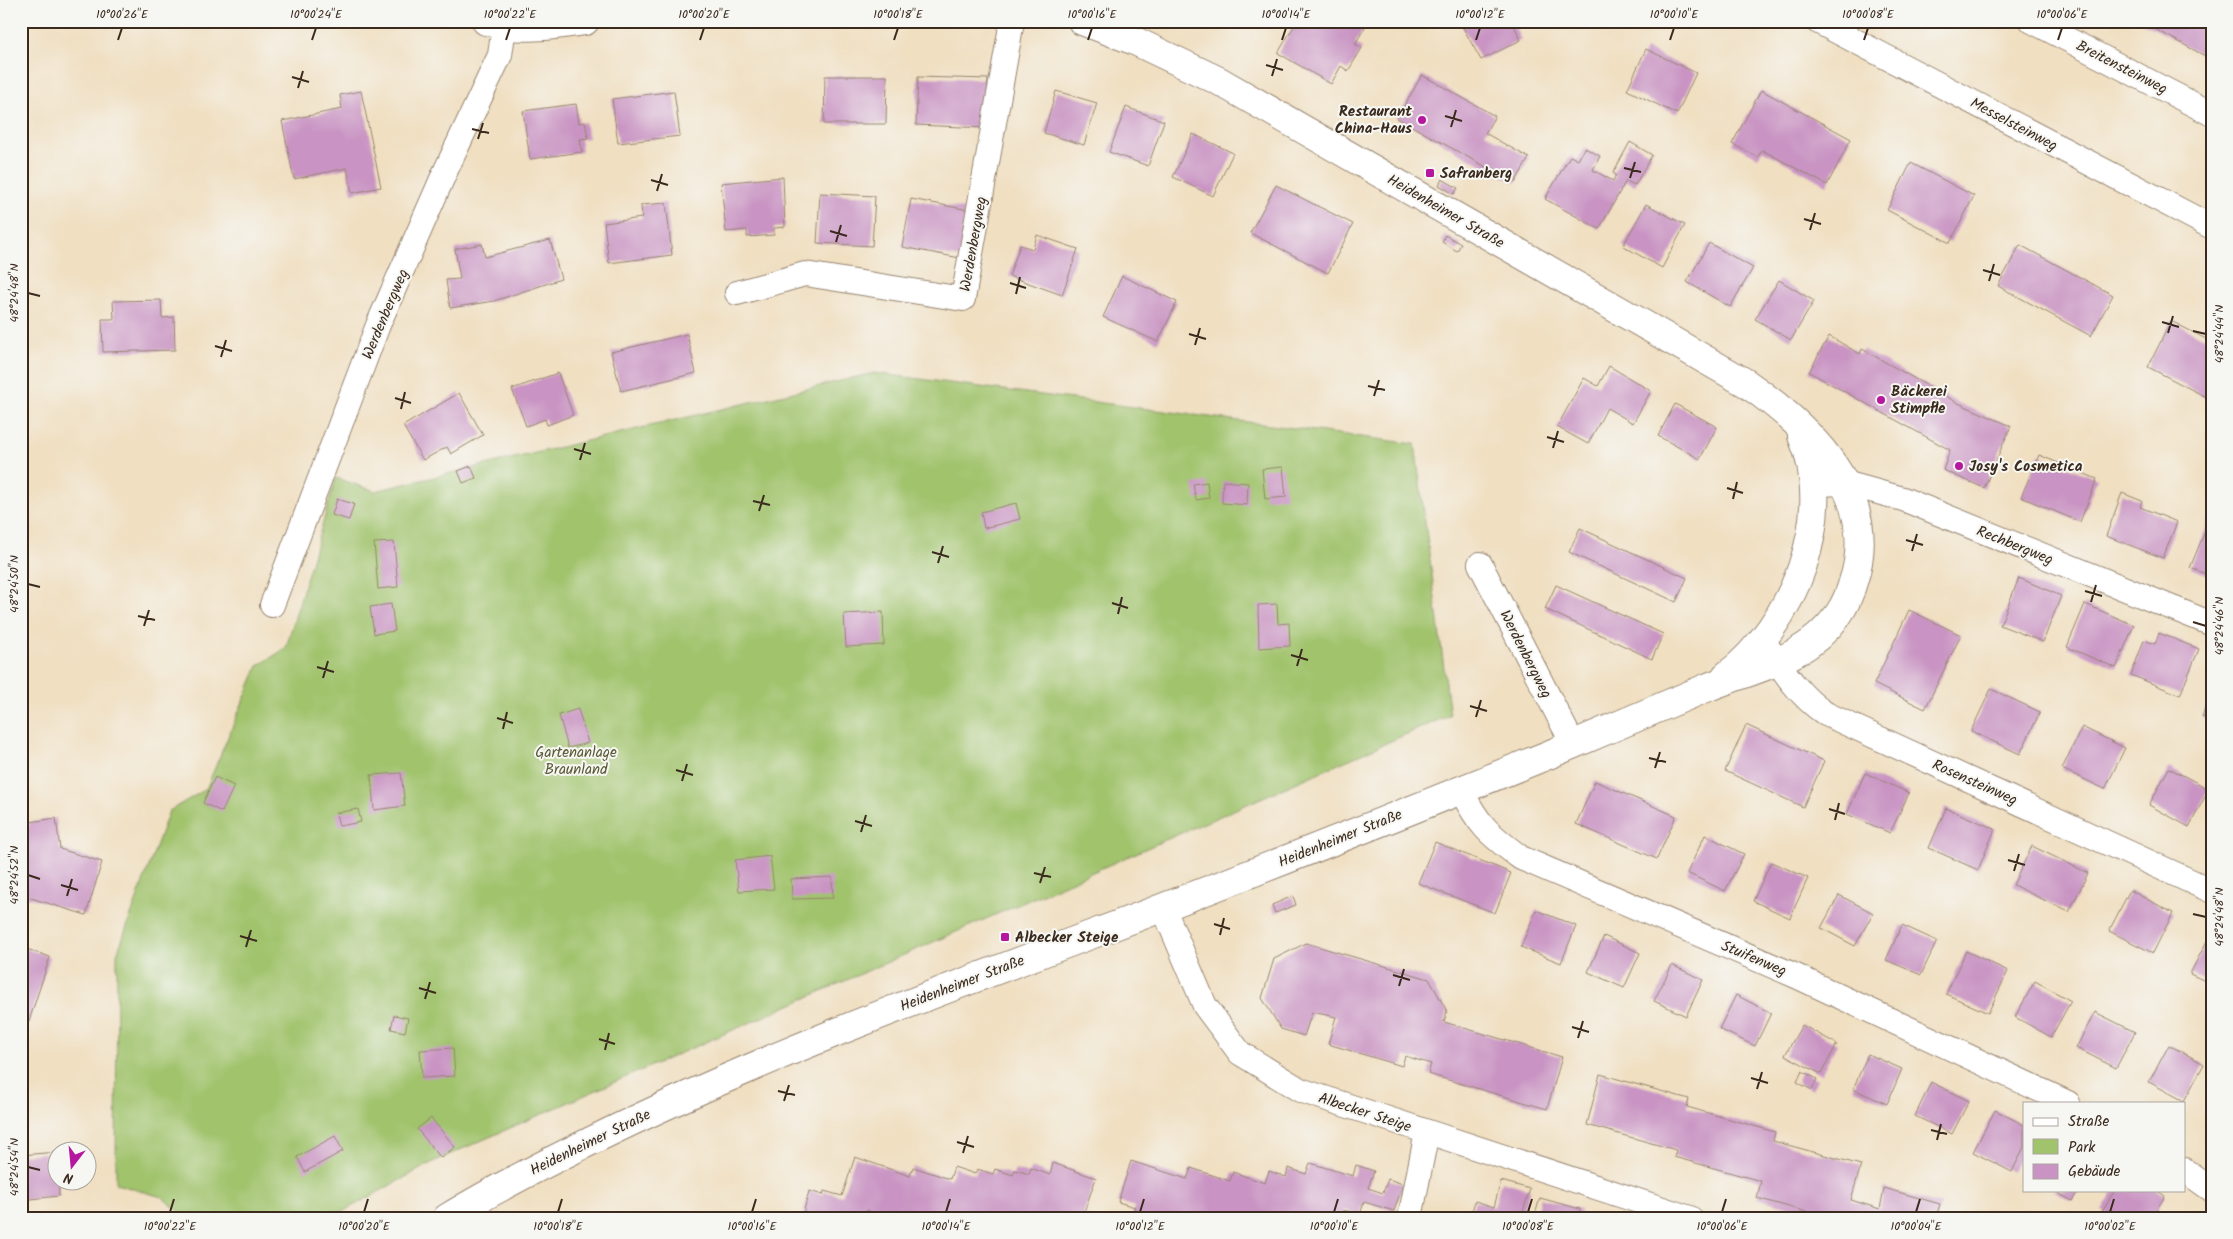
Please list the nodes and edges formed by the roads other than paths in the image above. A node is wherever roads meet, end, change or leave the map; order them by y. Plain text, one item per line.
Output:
1 (586, 21) edge
2 (1012, 21) edge
3 (1082, 21) edge
4 (1817, 21) edge
5 (2032, 21) edge
6 (495, 24) edge
7 (2212, 114) edge
8 (2212, 227) edge
9 (737, 293) dead end
10 (1796, 423) junction
11 (1845, 483) junction
12 (1815, 484) junction
13 (1480, 564) dead end
14 (272, 605) dead end
15 (2212, 624) edge
16 (1771, 652) junction
17 (1573, 744) junction
18 (1462, 790) junction
19 (2212, 891) edge
20 (1163, 907) junction
21 (2066, 1102) edge
22 (1427, 1132) junction
23 (2186, 1171) edge
24 (2212, 1190) edge
25 (448, 1218) edge
26 (1410, 1218) edge
27 (1690, 1218) edge

1 - 6 main road
2 - 9 street, Werdenbergweg
3 - 10 main road, Heidenheimer Straße
4 - 8 street, Messelsteinweg
5 - 7 street, Breitensteinweg
6 - 14 street, Werdenbergweg
10 - 11 main road, Heidenheimer Straße
10 - 12 main road, Heidenheimer Straße
11 - 12 street, Rechbergweg
11 - 15 street, Rechbergweg
11 - 16 main road, Heidenheimer Straße
12 - 16 main road, Heidenheimer Straße
13 - 17 street, Werdenbergweg
16 - 17 main road, Heidenheimer Straße
16 - 19 street, Rosensteinweg
17 - 18 main road, Heidenheimer Straße
18 - 20 main road, Heidenheimer Straße
18 - 21 street, Stuifenweg
20 - 22 street, Albecker Steige
20 - 25 main road, Heidenheimer Straße
22 - 26 street, Albecker Steige
22 - 27 street, Albecker Steige
23 - 24 street

